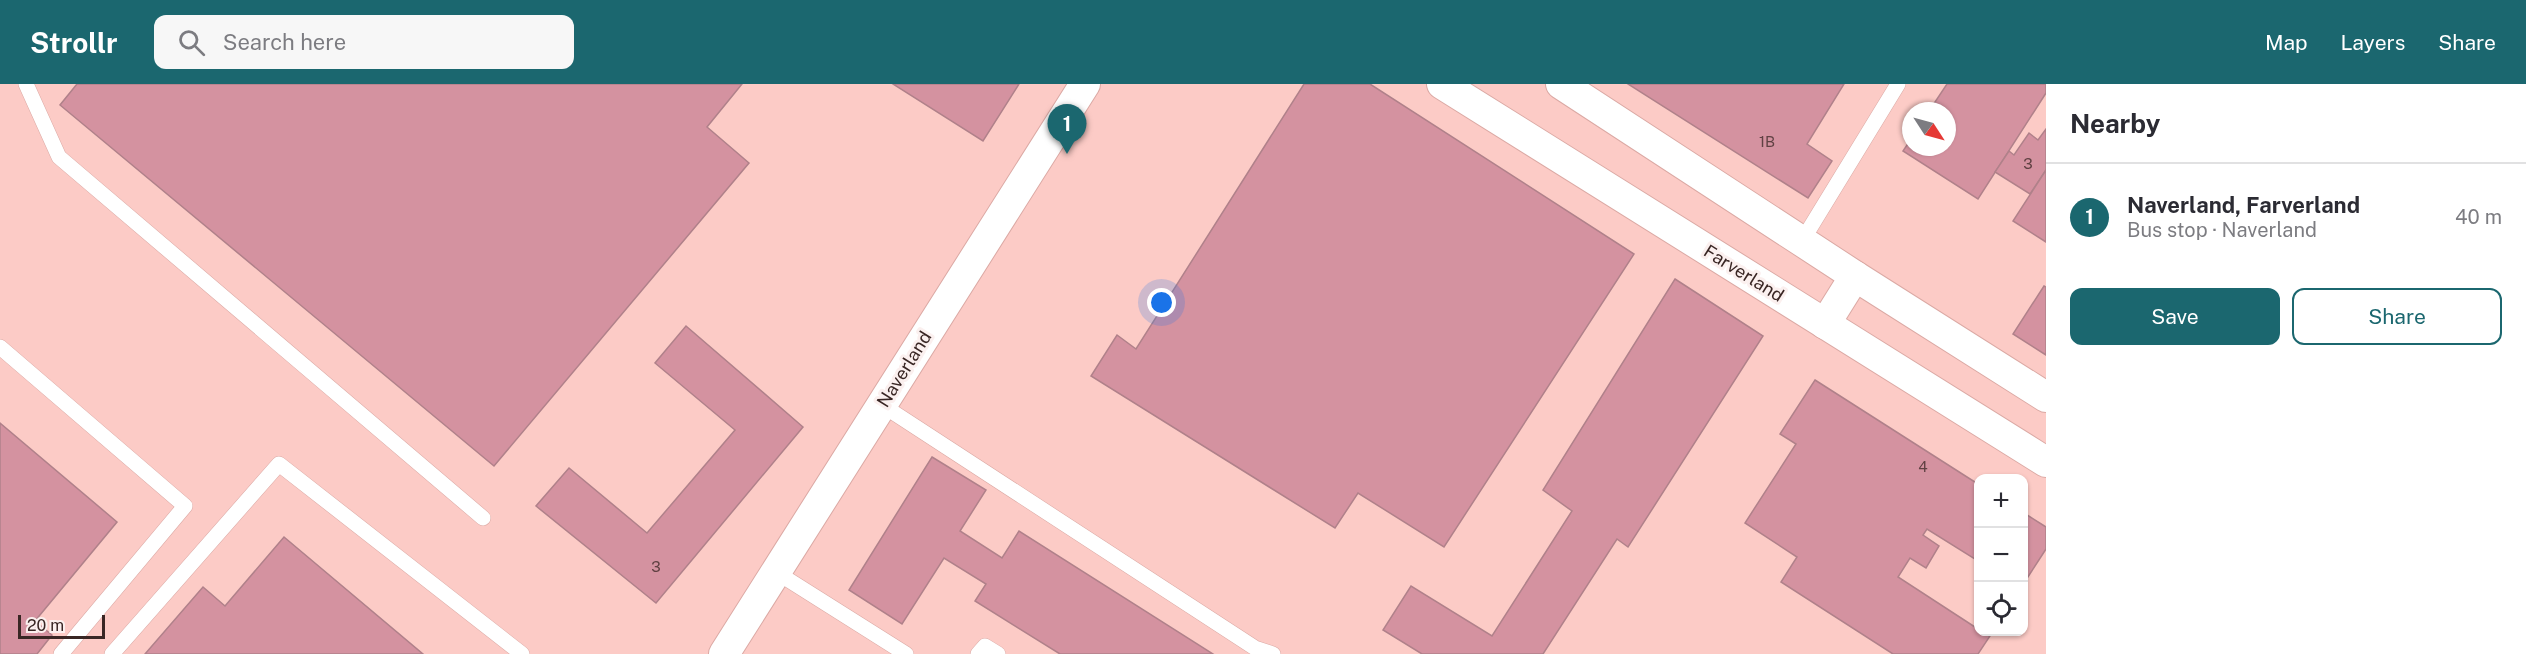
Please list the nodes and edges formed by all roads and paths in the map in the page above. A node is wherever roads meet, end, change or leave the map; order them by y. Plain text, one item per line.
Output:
1 (26, 84) edge
2 (1085, 84) edge
3 (1442, 84) edge
4 (1561, 84) edge
5 (1898, 84) edge
6 (1802, 241) junction
7 (1855, 276) junction
8 (1825, 324) junction
9 (0, 347) edge
10 (2046, 397) edge
11 (882, 405) junction
12 (2046, 462) edge
13 (483, 518) dead end
14 (776, 572) junction
15 (61, 654) edge
16 (112, 654) edge
17 (522, 654) edge
18 (724, 654) edge
19 (906, 654) edge
20 (978, 654) edge
21 (998, 654) edge
22 (1274, 654) edge

1 - 13 lane
2 - 11 street, Naverland
3 - 8 street, Farverland
4 - 6 street
5 - 6 lane
6 - 7 street
7 - 8 street
7 - 10 street
8 - 12 street, Farverland
9 - 15 lane
11 - 14 street, Naverland
11 - 22 lane
14 - 18 street, Naverland
14 - 19 lane
16 - 17 lane
20 - 21 lane

